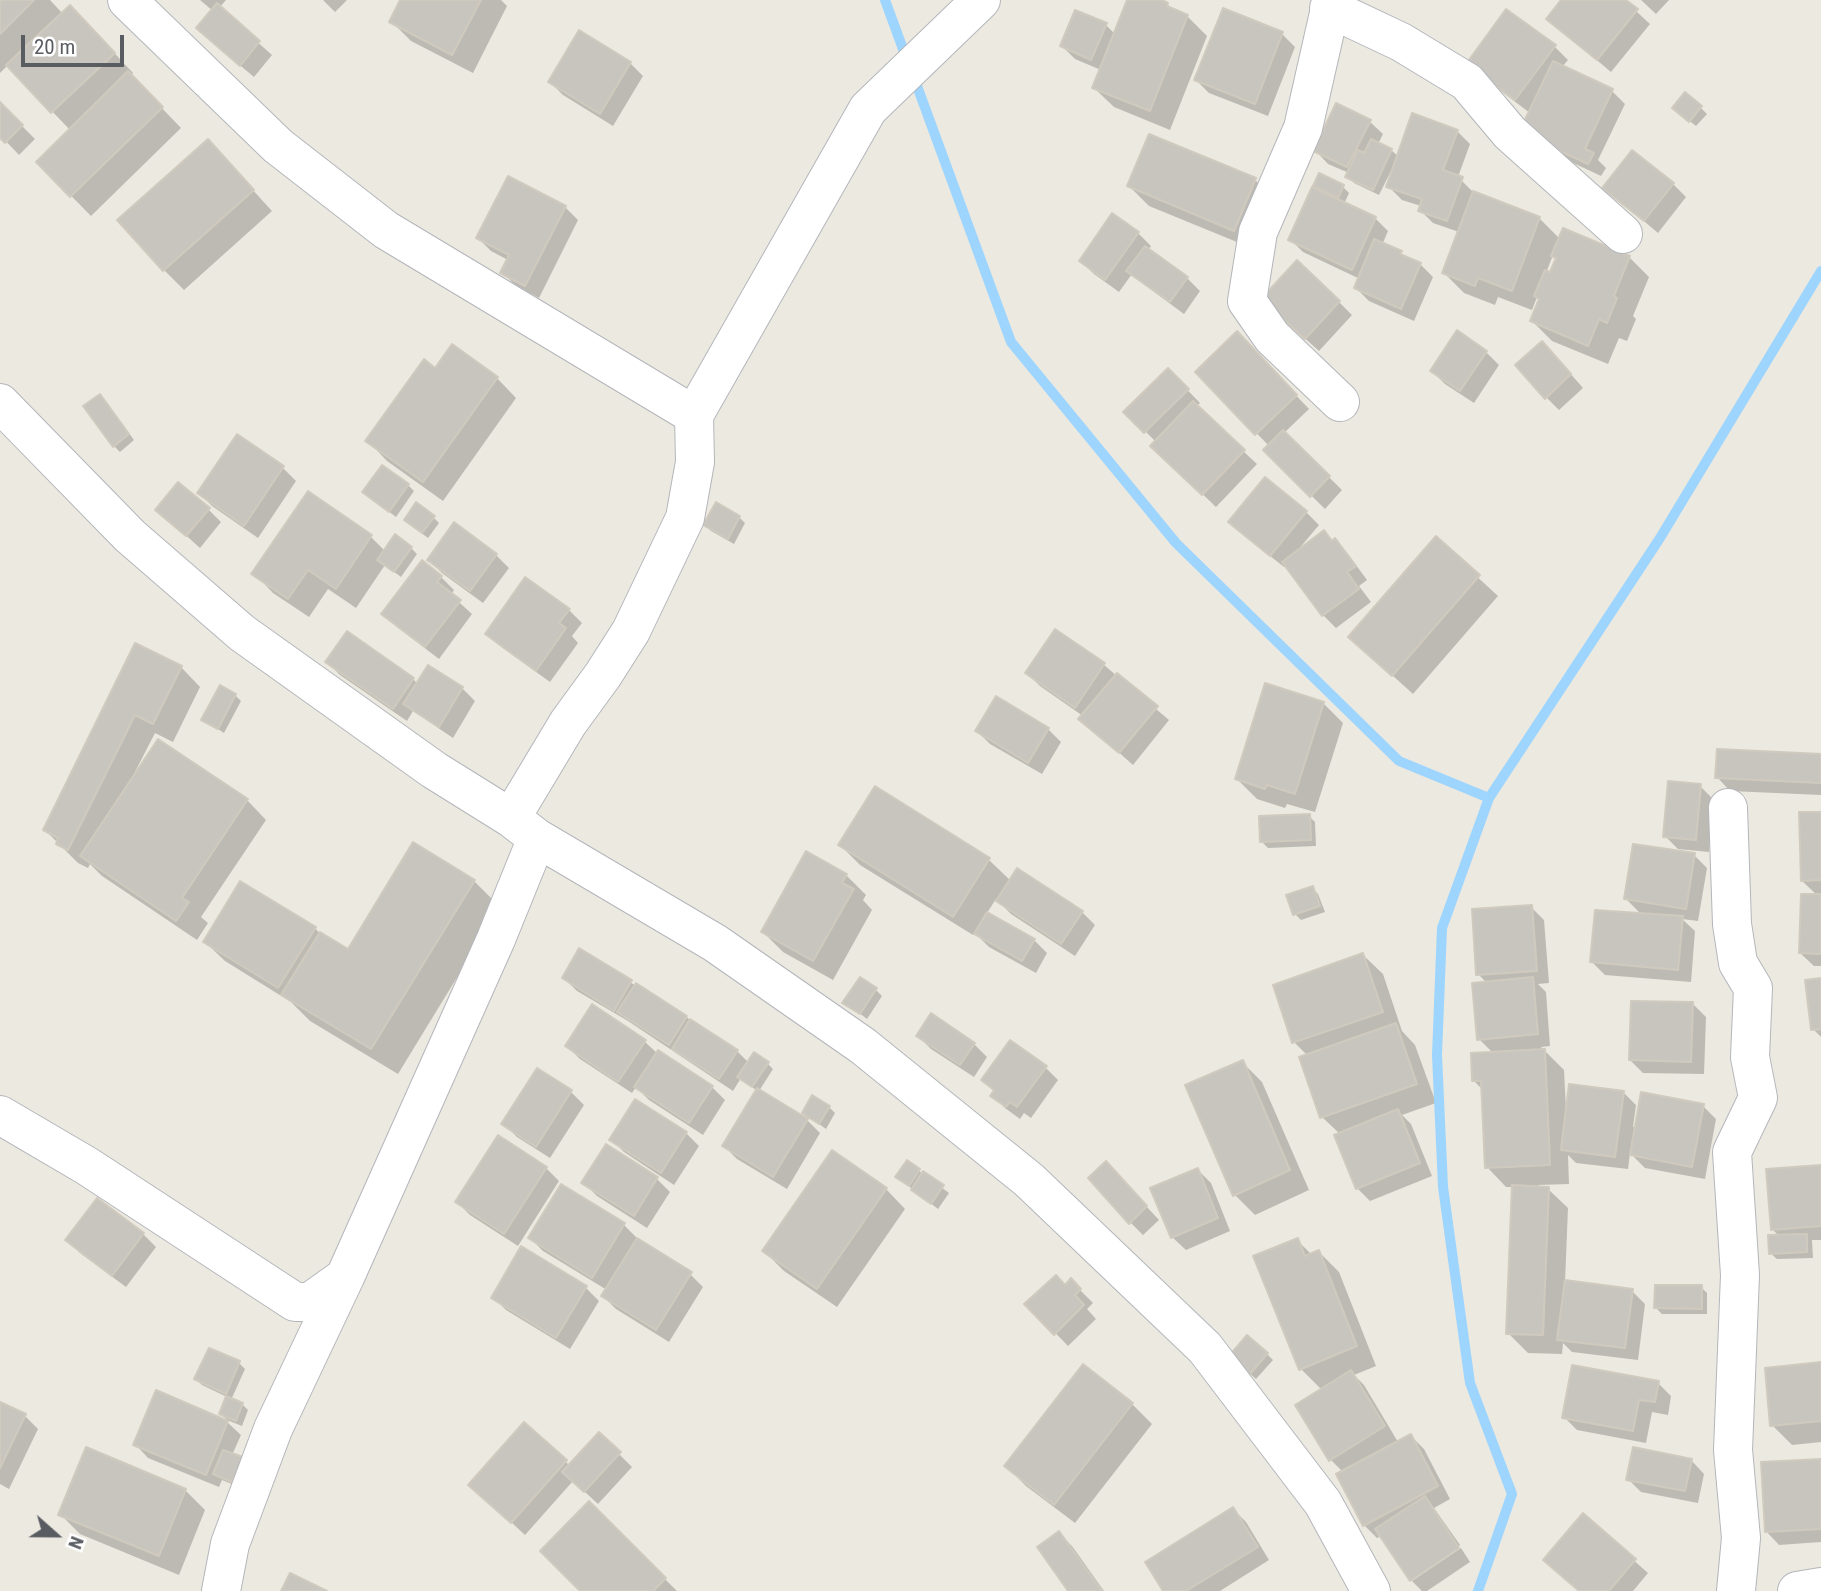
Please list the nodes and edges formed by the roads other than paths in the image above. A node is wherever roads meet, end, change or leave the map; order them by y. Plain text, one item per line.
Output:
1 (127, 0) edge
2 (981, 0) edge
3 (1331, 4) edge
4 (1623, 234) dead end
5 (1340, 402) dead end
6 (0, 403) edge
7 (694, 415) junction
8 (1728, 808) dead end
9 (524, 828) junction
10 (0, 1115) edge
11 (345, 1277) junction
12 (1821, 1587) edge
13 (221, 1591) edge
14 (1371, 1591) edge
15 (1736, 1591) edge
16 (1797, 1591) edge

1 - 7 street
2 - 7 street
3 - 4 street
3 - 5 street
6 - 9 street
7 - 9 street
8 - 15 street
9 - 11 street
9 - 14 street
10 - 11 street
11 - 13 street
12 - 16 street

